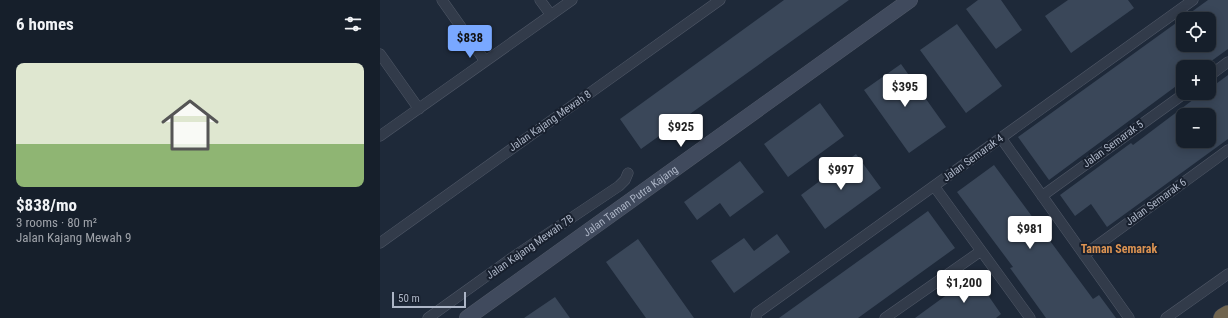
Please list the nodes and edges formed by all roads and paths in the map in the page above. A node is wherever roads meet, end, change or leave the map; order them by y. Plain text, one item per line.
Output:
1 (442, 0) edge
2 (540, 0) edge
3 (572, 0) edge
4 (720, 0) edge
5 (910, 0) edge
6 (1193, 0) edge
7 (551, 15) junction
8 (380, 54) edge
9 (485, 61) junction
10 (1228, 62) edge
11 (1216, 71) edge
12 (1176, 99) edge
13 (418, 108) junction
14 (380, 136) edge
15 (1001, 138) junction
16 (1228, 150) edge
17 (628, 173) dead end
18 (934, 186) junction
19 (1042, 196) junction
20 (380, 243) edge
21 (981, 251) junction
22 (1084, 255) junction
23 (1228, 274) edge
24 (1228, 315) edge
25 (1027, 317) edge
26 (428, 318) edge
27 (467, 318) edge
28 (756, 318) edge
29 (885, 318) edge
30 (1129, 318) edge
31 (1166, 318) edge
32 (1224, 318) edge

1 - 9 street
2 - 7 street
3 - 7 street
4 - 20 street, Jalan Kajang Mewah 8
5 - 27 street, Jalan Taman Putra Kajang
6 - 15 street, Jalan Semarak 4
7 - 9 street
8 - 13 street
9 - 13 street
10 - 11 street
12 - 19 street, Jalan Semarak 5
13 - 14 street
15 - 18 street, Jalan Semarak 4
15 - 19 street
16 - 22 street, Jalan Semarak 6
17 - 26 street, Jalan Kajang Mewah 7B
18 - 21 street
18 - 28 street, Jalan Semarak 4
19 - 22 street
21 - 25 street
21 - 29 street
22 - 30 street
23 - 31 street
24 - 32 highway

